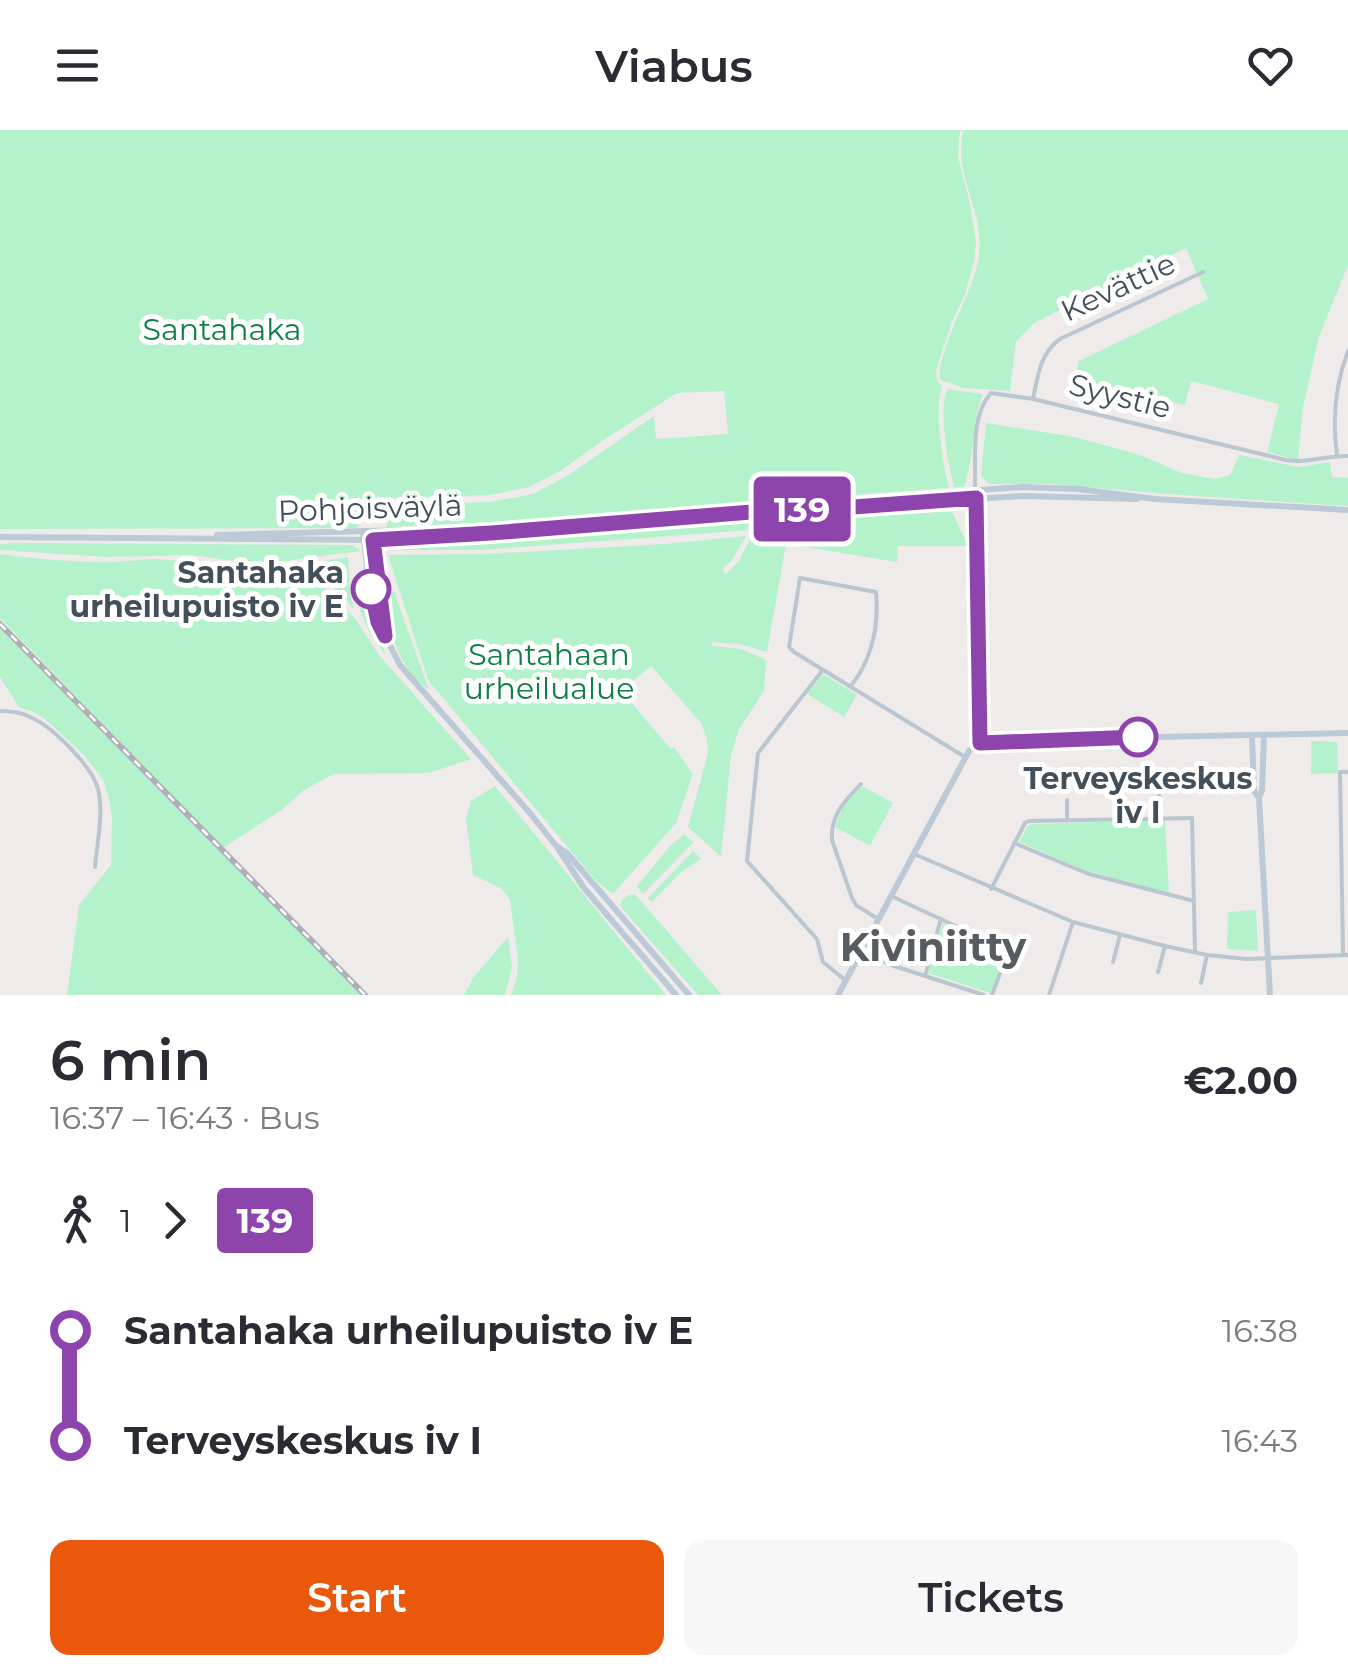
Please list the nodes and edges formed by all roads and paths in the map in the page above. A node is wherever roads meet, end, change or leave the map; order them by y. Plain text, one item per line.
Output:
1 (1203, 272) dead end
2 (1348, 351) edge
3 (1033, 399) junction
4 (1337, 456) junction
5 (1348, 456) edge
6 (975, 494) junction
7 (1348, 510) edge
8 (368, 536) junction
9 (0, 537) edge
10 (823, 669) junction
11 (851, 686) junction
12 (0, 711) edge
13 (1348, 733) edge
14 (1252, 735) junction
15 (1264, 735) junction
16 (980, 743) junction
17 (966, 758) junction
18 (1348, 772) edge
19 (861, 784) dead end
20 (1159, 793) dead end
21 (1259, 798) junction
22 (1067, 800) dead end
23 (1160, 818) junction
24 (1067, 821) junction
25 (1014, 843) junction
26 (557, 847) junction
27 (914, 854) junction
28 (1345, 859) edge
29 (95, 867) dead end
30 (991, 889) junction
31 (891, 896) junction
32 (1194, 901) junction
33 (878, 919) junction
34 (941, 919) junction
35 (1073, 922) junction
36 (1120, 935) junction
37 (1164, 946) junction
38 (860, 952) junction
39 (1195, 953) junction
40 (1208, 955) junction
41 (1346, 955) edge
42 (1268, 956) junction
43 (1113, 962) dead end
44 (1158, 972) dead end
45 (925, 976) junction
46 (845, 980) junction
47 (1201, 983) dead end
48 (676, 995) edge
49 (689, 995) edge
50 (838, 995) edge
51 (984, 995) edge
52 (992, 995) edge
53 (1049, 995) edge
54 (1270, 995) edge

1 - 3 street, Kevättie
2 - 4 street
3 - 4 street, Syystie
3 - 6 street, Syystie
4 - 5 street, Syystie
6 - 7 main road, Pohjoisväylä
6 - 8 main road, Pohjoisväylä
6 - 16 main road
8 - 9 main road, Pohjoisväylä
8 - 26 main road
10 - 11 street
10 - 11 street
10 - 46 street
11 - 17 street
12 - 29 street
13 - 15 main road
14 - 15 main road
14 - 16 main road
14 - 21 main road
15 - 21 main road
16 - 17 main road
17 - 27 main road
18 - 28 street
19 - 33 street
20 - 23 street
21 - 42 main road
22 - 24 street
23 - 24 street
23 - 32 street
24 - 25 street
25 - 30 street
25 - 32 street
26 - 48 main road
26 - 49 main road
27 - 30 street
27 - 31 main road
28 - 41 street
30 - 35 street
31 - 33 main road
31 - 34 street
32 - 39 street
33 - 38 main road
34 - 45 street
34 - 52 street
35 - 36 street
35 - 53 street
36 - 37 street
36 - 43 street
37 - 39 street
37 - 44 street
38 - 45 street
38 - 46 main road
39 - 40 street
40 - 42 street
40 - 47 street
41 - 42 street
42 - 54 main road
45 - 51 street
46 - 50 main road

